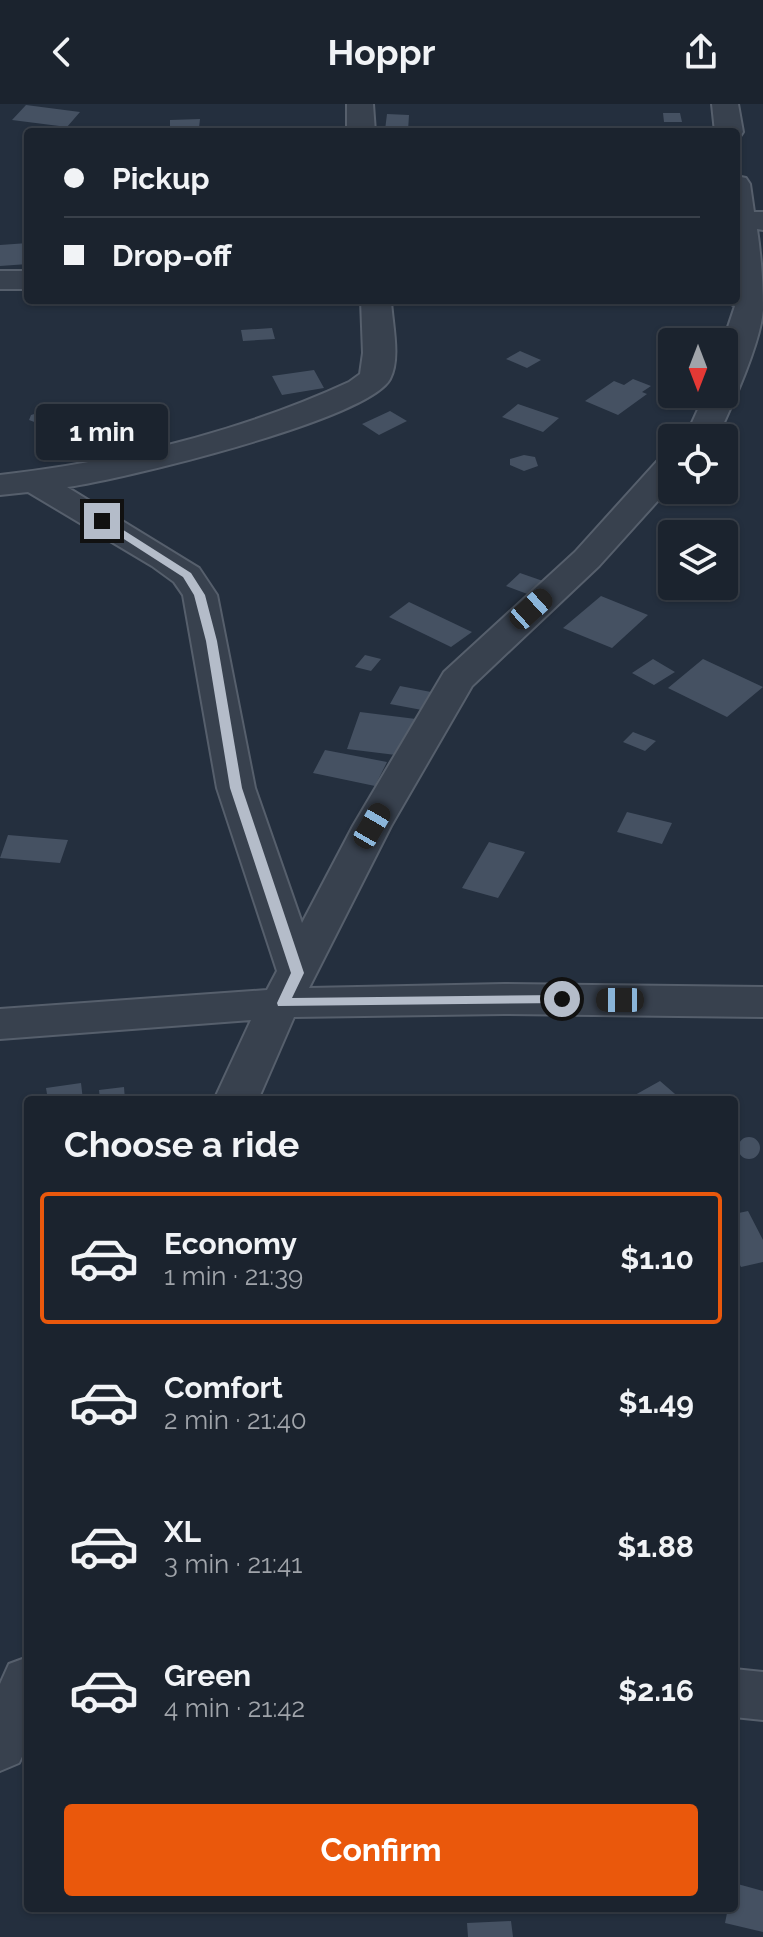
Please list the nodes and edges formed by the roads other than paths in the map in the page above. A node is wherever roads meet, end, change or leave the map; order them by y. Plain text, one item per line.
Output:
1 (360, 104) edge
2 (725, 104) edge
3 (361, 128) edge
4 (728, 128) edge
5 (740, 193) edge
6 (752, 221) edge
7 (0, 280) edge
8 (24, 280) edge
9 (751, 297) edge
10 (376, 304) edge
11 (738, 340) edge
12 (658, 480) edge
13 (17, 483) edge
14 (290, 988) junction
15 (763, 1002) edge
16 (0, 1024) edge
17 (238, 1096) edge
18 (24, 1690) edge
19 (738, 1693) edge
20 (763, 1696) edge
21 (0, 1746) edge
22 (0, 1752) edge
23 (24, 1752) edge

1 - 3 street
2 - 4 street
5 - 6 street
6 - 9 street
7 - 8 street
9 - 11 street
10 - 13 street
12 - 14 street
13 - 14 street
14 - 15 street
14 - 16 street
14 - 17 street
18 - 21 street
19 - 20 street
22 - 23 street

